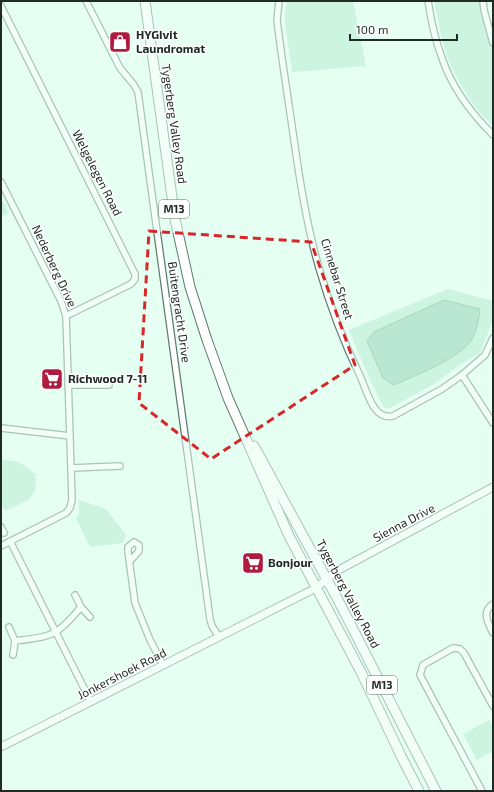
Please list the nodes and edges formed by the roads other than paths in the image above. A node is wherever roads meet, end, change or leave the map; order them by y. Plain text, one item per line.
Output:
1 (86, 1) edge
2 (145, 1) edge
3 (279, 1) edge
4 (428, 1) edge
5 (483, 1) edge
6 (1, 6) edge
7 (493, 43) edge
8 (493, 136) edge
9 (1, 182) edge
10 (66, 316) junction
11 (493, 338) edge
12 (462, 375) junction
13 (68, 385) junction
14 (109, 385) dead end
15 (233, 410) junction
16 (493, 423) edge
17 (1, 428) edge
18 (70, 436) junction
19 (120, 466) dead end
20 (71, 468) junction
21 (493, 487) edge
22 (10, 541) junction
23 (1, 546) edge
24 (130, 561) dead end
25 (326, 579) junction
26 (316, 588) junction
27 (75, 595) dead end
28 (493, 604) edge
29 (81, 607) junction
30 (90, 617) dead end
31 (9, 627) dead end
32 (56, 632) junction
33 (493, 633) edge
34 (219, 637) junction
35 (15, 641) junction
36 (13, 655) dead end
37 (163, 665) junction
38 (91, 702) junction
39 (493, 706) edge
40 (1, 747) edge
41 (419, 791) edge
42 (436, 791) edge
43 (482, 791) edge

1 - 34 street, Buitengracht Drive
2 - 15 main road, Tygerberg Valley Road / M13
3 - 12 street, Cinnebar Street
4 - 8 street
5 - 7 street
6 - 10 street, Welgelegen Road
9 - 10 street, Nederberg Drive
10 - 13 street, Nederberg Drive
11 - 12 street, Cinnebar Street
12 - 16 street
13 - 14 street
13 - 18 street, Nederberg Drive
15 - 25 main road, Tygerberg Valley Road / M13
15 - 26 main road, Tygerberg Valley Road / M13
17 - 18 street
18 - 20 street, Nederberg Drive
19 - 20 street
20 - 22 street, Nederberg Drive
21 - 25 street, Sienna Drive
22 - 23 street
22 - 32 street
24 - 37 street
25 - 26 street, Sienna Drive
25 - 42 main road, Tygerberg Valley Road / M13
26 - 34 street, Jonkershoek Road
26 - 41 main road, Tygerberg Valley Road / M13
27 - 29 street
28 - 33 street
29 - 30 street
29 - 32 street
31 - 35 street
32 - 35 street
32 - 38 street
34 - 37 street, Jonkershoek Road
35 - 36 street
37 - 38 street, Jonkershoek Road
38 - 40 street, Jonkershoek Road
39 - 43 street

